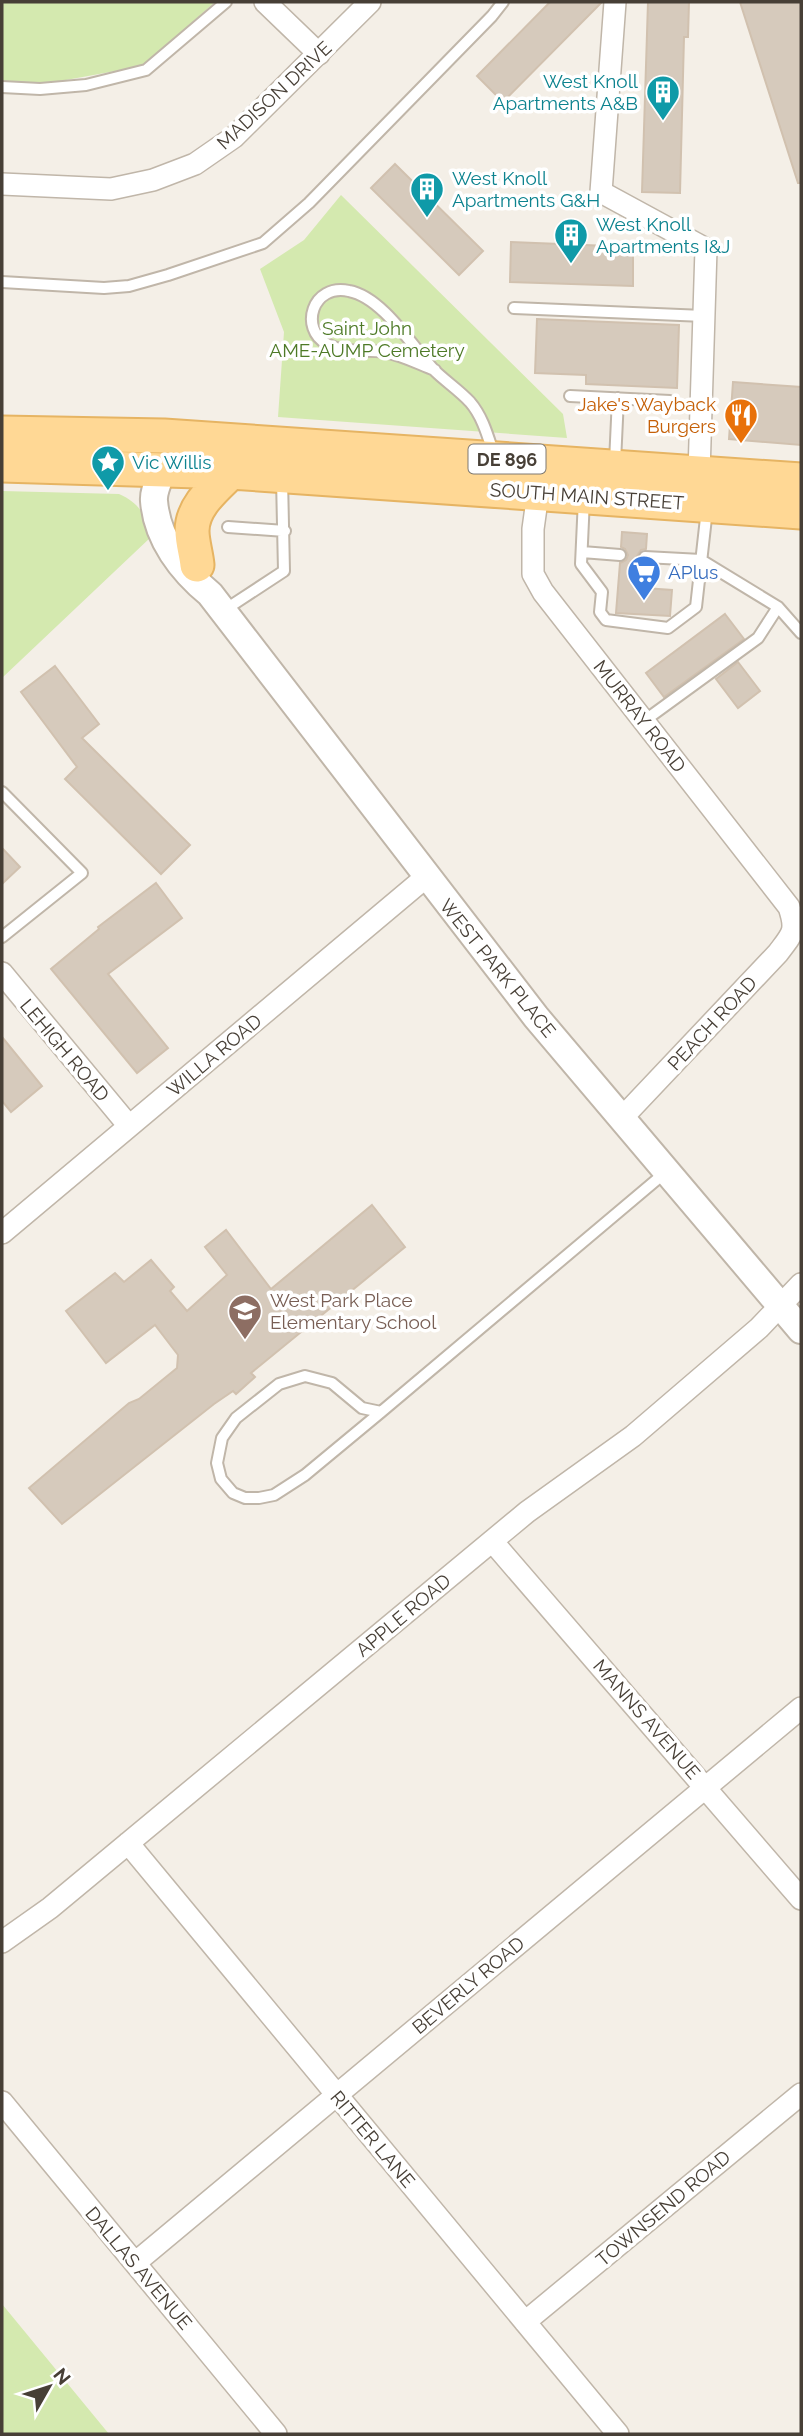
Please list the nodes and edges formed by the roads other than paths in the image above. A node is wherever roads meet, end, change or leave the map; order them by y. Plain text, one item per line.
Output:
1 (226, 2) edge
2 (265, 2) edge
3 (370, 2) edge
4 (503, 2) edge
5 (615, 2) edge
6 (319, 54) junction
7 (2, 87) edge
8 (2, 184) edge
9 (2, 282) edge
10 (514, 308) dead end
11 (704, 316) junction
12 (435, 370) junction
13 (570, 396) dead end
14 (618, 398) junction
15 (670, 401) dead end
16 (2, 433) edge
17 (164, 436) junction
18 (494, 458) junction
19 (2, 465) edge
20 (615, 467) junction
21 (163, 469) junction
22 (231, 472) junction
23 (699, 473) junction
24 (282, 475) junction
25 (740, 476) junction
26 (801, 480) edge
27 (538, 493) junction
28 (584, 496) junction
29 (662, 502) junction
30 (707, 505) junction
31 (801, 512) edge
32 (228, 527) dead end
33 (285, 531) junction
34 (582, 552) junction
35 (620, 555) dead end
36 (645, 557) dead end
37 (701, 560) junction
38 (210, 590) junction
39 (778, 607) junction
40 (801, 633) edge
41 (644, 721) junction
42 (2, 792) edge
43 (426, 877) junction
44 (794, 924) joint
45 (2, 937) edge
46 (2, 973) edge
47 (622, 1118) junction
48 (129, 1126) junction
49 (667, 1171) junction
50 (2, 1233) edge
51 (801, 1284) edge
52 (781, 1306) junction
53 (801, 1330) edge
54 (381, 1412) junction
55 (492, 1541) junction
56 (801, 1708) edge
57 (706, 1787) junction
58 (128, 1843) junction
59 (801, 1899) edge
60 (2, 1942) edge
61 (337, 2094) junction
62 (801, 2094) edge
63 (2, 2102) edge
64 (135, 2263) junction
65 (525, 2322) junction
66 (276, 2434) edge
67 (618, 2434) edge

1 - 7 lane
2 - 6 street
3 - 6 street, MADISON DRIVE
4 - 9 lane
5 - 11 street
6 - 8 street, MADISON DRIVE
10 - 11 lane
11 - 23 street
12 - 12 lane
12 - 18 lane
13 - 14 lane
14 - 15 lane
14 - 20 lane
16 - 17 main road, DE 896
17 - 18 main road, SOUTH MAIN STREET / DE 896
17 - 21 street, WEST PARK PLACE
18 - 20 main road, SOUTH MAIN STREET / DE 896
19 - 21 main road, DE 896
20 - 23 main road, SOUTH MAIN STREET / DE 896
21 - 22 main road, SOUTH MAIN STREET / DE 896
21 - 38 street, WEST PARK PLACE
22 - 24 main road, SOUTH MAIN STREET / DE 896
22 - 38 main road
23 - 25 main road, SOUTH MAIN STREET / DE 896
23 - 29 main road
24 - 27 main road, SOUTH MAIN STREET / DE 896
24 - 33 lane
25 - 26 main road, SOUTH MAIN STREET / DE 896
25 - 30 main road
27 - 28 main road, SOUTH MAIN STREET / DE 896
27 - 41 street, MURRAY ROAD
28 - 29 main road, SOUTH MAIN STREET / DE 896
28 - 34 lane
29 - 30 main road, SOUTH MAIN STREET / DE 896
30 - 31 main road, SOUTH MAIN STREET / DE 896
30 - 37 lane
32 - 33 lane
33 - 38 lane
34 - 35 lane
34 - 37 lane
36 - 37 lane
37 - 39 lane
38 - 43 street, WEST PARK PLACE
39 - 40 lane
39 - 41 lane
41 - 44 street, MURRAY ROAD
42 - 45 lane
43 - 47 street, WEST PARK PLACE
43 - 48 street, WILLA ROAD
44 - 47 street, PEACH ROAD
46 - 48 street, LEHIGH ROAD
47 - 49 street, WEST PARK PLACE
48 - 50 street, WILLA ROAD
49 - 52 street, WEST PARK PLACE
49 - 54 lane
51 - 52 street, APPLE ROAD
52 - 53 street, WEST PARK PLACE
52 - 55 street, APPLE ROAD
54 - 54 lane
55 - 57 street, MANNS AVENUE
55 - 58 street, APPLE ROAD
56 - 57 street, BEVERLY ROAD
57 - 59 street, MANNS AVENUE
57 - 61 street, BEVERLY ROAD
58 - 60 street, APPLE ROAD
58 - 61 street, RITTER LANE
61 - 64 street, BEVERLY ROAD
61 - 65 street, RITTER LANE
62 - 65 street, TOWNSEND ROAD
63 - 64 street, DALLAS AVENUE
64 - 66 street, DALLAS AVENUE
65 - 67 street, RITTER LANE

